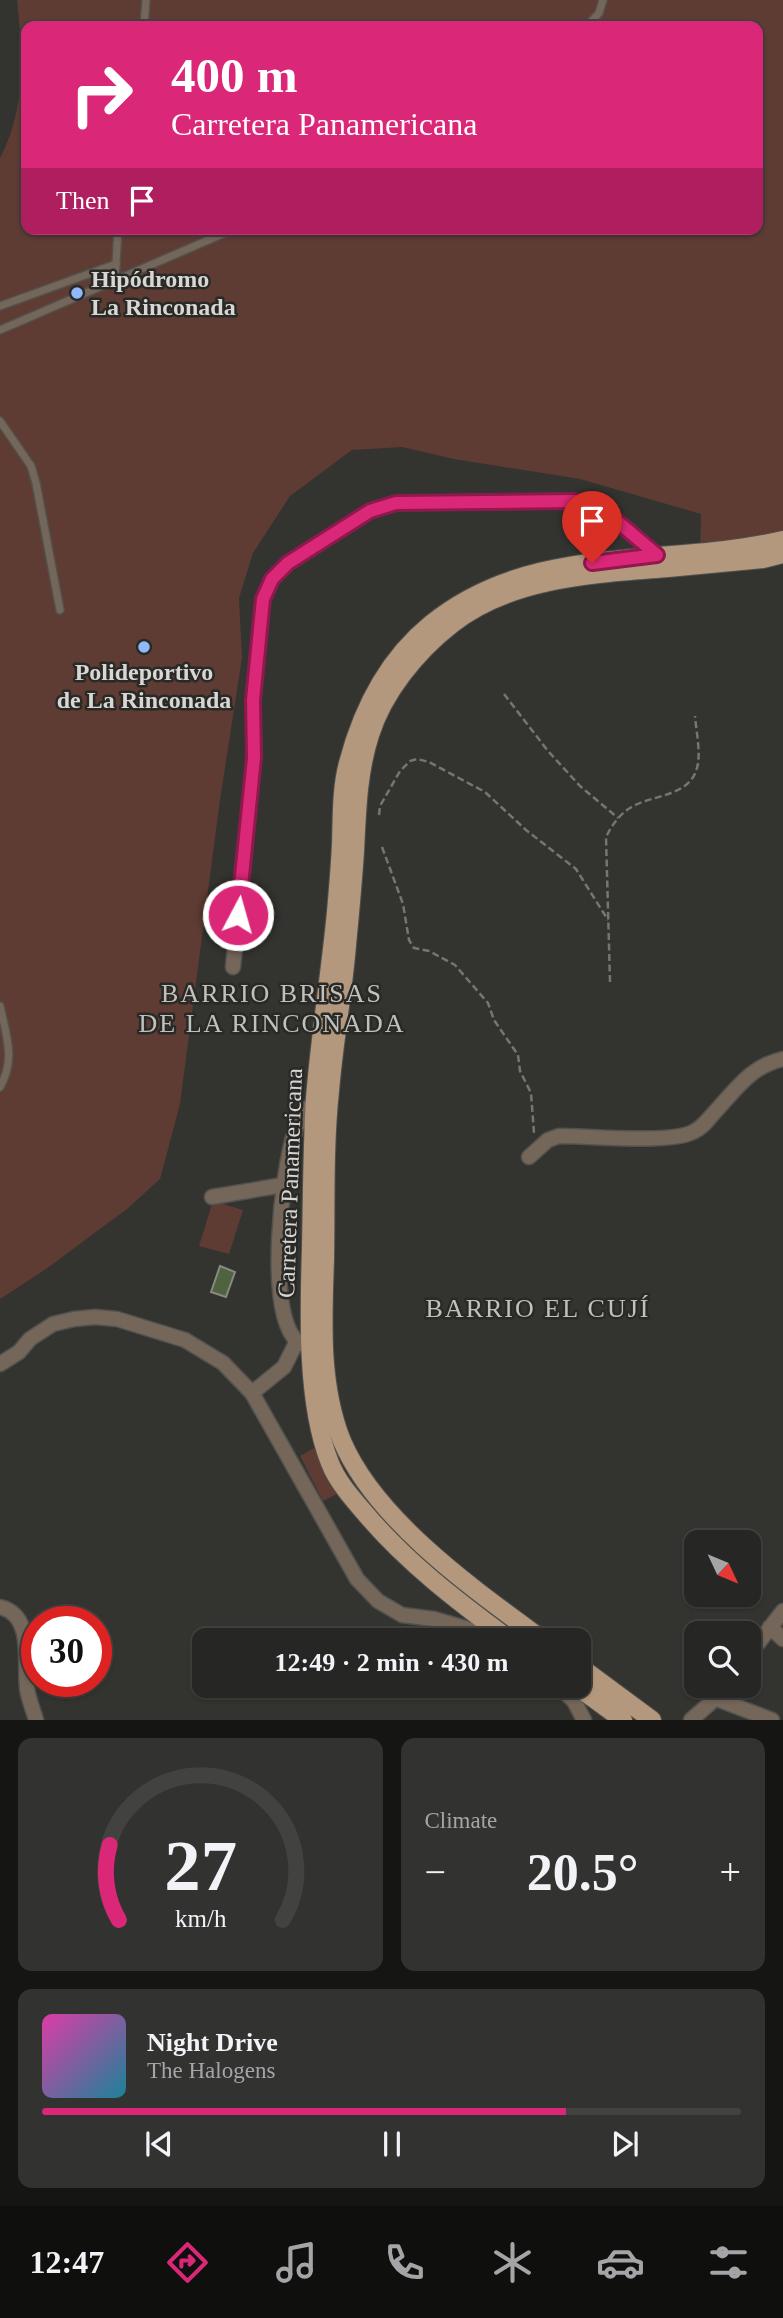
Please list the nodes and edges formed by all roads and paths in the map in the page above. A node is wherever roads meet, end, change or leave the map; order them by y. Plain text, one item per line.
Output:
1 (146, 0) edge
2 (603, 0) edge
3 (144, 21) edge
4 (592, 21) edge
5 (118, 235) edge
6 (221, 235) edge
7 (116, 264) junction
8 (115, 282) junction
9 (0, 306) edge
10 (0, 330) edge
11 (0, 421) edge
12 (783, 540) edge
13 (783, 554) edge
14 (657, 555) junction
15 (60, 610) dead end
16 (504, 694) dead end
17 (695, 716) dead end
18 (379, 814) dead end
19 (618, 818) junction
20 (383, 848) dead end
21 (608, 920) junction
22 (233, 967) dead end
23 (610, 982) dead end
24 (0, 1006) edge
25 (783, 1059) edge
26 (0, 1087) edge
27 (315, 1099) junction
28 (529, 1157) joint
29 (283, 1185) junction
30 (212, 1197) dead end
31 (304, 1345) junction
32 (0, 1364) edge
33 (252, 1393) junction
34 (0, 1607) edge
35 (783, 1611) edge
36 (769, 1627) junction
37 (461, 1628) edge
38 (494, 1628) edge
39 (527, 1628) edge
40 (761, 1639) edge
41 (783, 1639) edge
42 (591, 1675) edge
43 (578, 1698) edge
44 (587, 1698) edge
45 (717, 1699) joint
46 (36, 1720) edge
47 (584, 1720) edge
48 (622, 1720) edge
49 (652, 1720) edge
50 (691, 1720) edge
51 (772, 1720) edge

1 - 3 lane
2 - 4 lane
5 - 7 lane
6 - 8 lane
7 - 8 lane
7 - 9 lane
8 - 10 lane
11 - 15 lane
12 - 14 main road, Carretera Panamericana
13 - 39 main road, Carretera Panamericana
14 - 22 street
14 - 27 main road, Carretera Panamericana
16 - 19 path
17 - 19 path
18 - 21 path
19 - 21 path
20 - 28 path
21 - 23 path
24 - 26 lane
25 - 28 street
27 - 29 street
27 - 31 main road, Carretera Panamericana
29 - 30 street
29 - 31 street
31 - 33 street
31 - 38 main road, Carretera Panamericana
32 - 33 street
33 - 37 street
34 - 46 street
35 - 36 street
36 - 40 street
36 - 41 street
42 - 49 main road
43 - 47 street
44 - 48 main road
45 - 50 street
45 - 51 street

